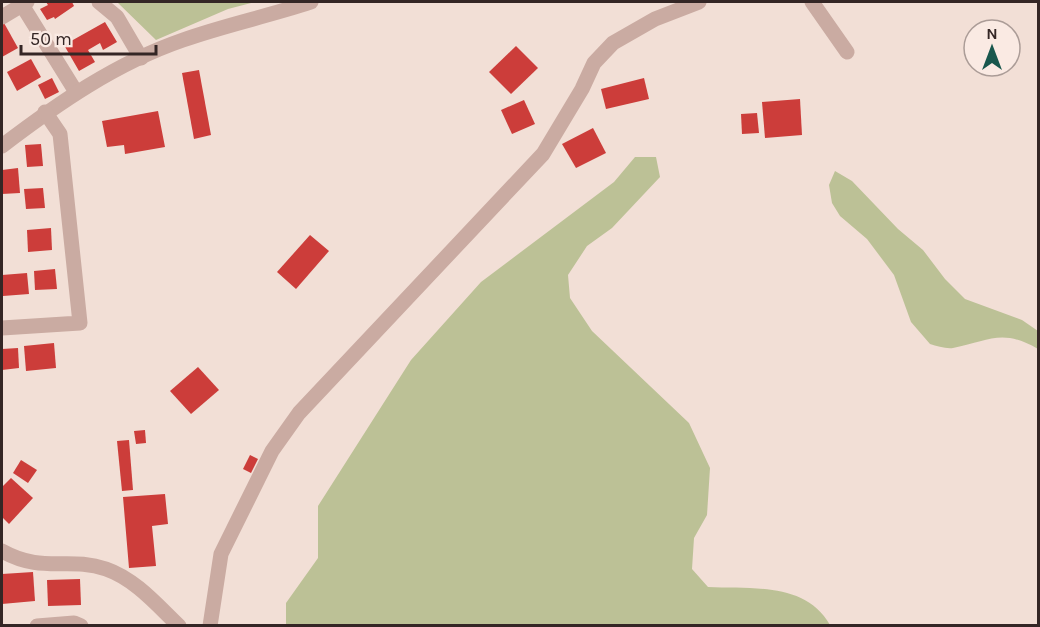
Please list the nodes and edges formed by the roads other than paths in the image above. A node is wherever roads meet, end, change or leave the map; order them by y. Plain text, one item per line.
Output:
1 (99, 2) edge
2 (311, 2) edge
3 (699, 2) edge
4 (812, 2) edge
5 (25, 3) edge
6 (2, 17) edge
7 (847, 52) dead end
8 (141, 58) junction
9 (76, 92) junction
10 (45, 112) junction
11 (2, 146) edge
12 (2, 328) edge
13 (2, 551) edge
14 (38, 626) edge
15 (81, 626) edge
16 (179, 626) edge
17 (210, 626) edge

1 - 8 street
2 - 8 street
3 - 17 street
4 - 7 street
5 - 6 street
5 - 9 street
8 - 9 street
9 - 10 street
10 - 11 street
10 - 12 street
13 - 16 street
14 - 15 street

